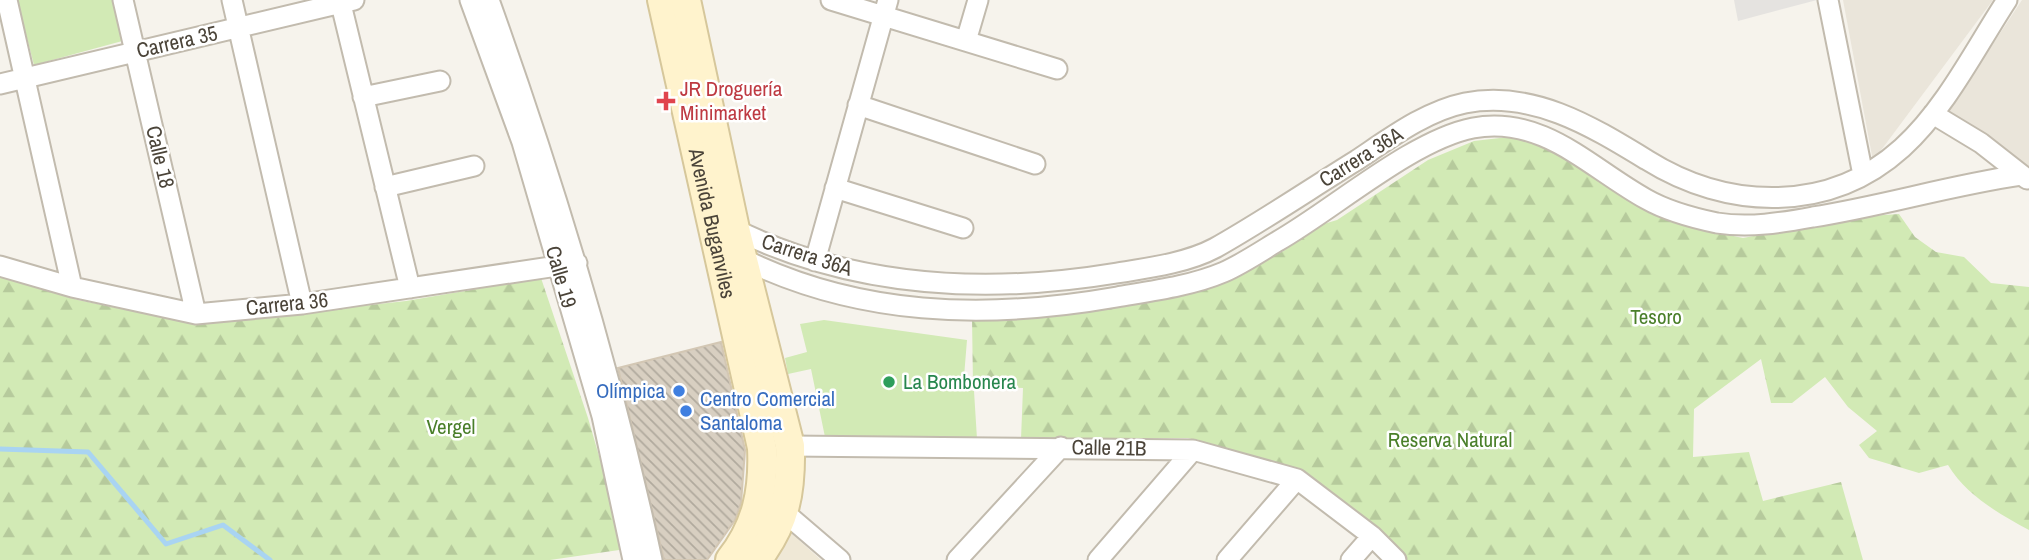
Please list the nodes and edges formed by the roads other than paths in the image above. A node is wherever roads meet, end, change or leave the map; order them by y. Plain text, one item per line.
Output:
1 (7, 0) edge
2 (123, 0) edge
3 (232, 0) edge
4 (470, 0) edge
5 (489, 0) edge
6 (662, 0) edge
7 (686, 0) edge
8 (831, 0) edge
9 (978, 0) edge
10 (1828, 0) edge
11 (2007, 0) edge
12 (345, 1) edge
13 (885, 8) edge
14 (239, 28) junction
15 (966, 41) junction
16 (135, 51) junction
17 (1057, 69) dead end
18 (26, 77) junction
19 (440, 81) dead end
20 (0, 84) edge
21 (363, 97) junction
22 (858, 105) junction
23 (1933, 114) junction
24 (1981, 143) junction
25 (1035, 164) dead end
26 (474, 166) dead end
27 (1863, 175) junction
28 (2025, 178) edge
29 (1977, 181) junction
30 (385, 187) junction
31 (835, 188) junction
32 (963, 228) dead end
33 (722, 231) junction
34 (744, 259) junction
35 (815, 261) junction
36 (577, 263) junction
37 (0, 266) edge
38 (557, 267) junction
39 (72, 287) junction
40 (410, 288) junction
41 (302, 303) junction
42 (196, 314) junction
43 (776, 447) junction
44 (1061, 447) junction
45 (1193, 450) junction
46 (1297, 479) junction
47 (772, 507) junction
48 (1371, 536) junction
49 (1109, 556) edge
50 (633, 560) edge
51 (652, 560) edge
52 (730, 560) edge
53 (757, 560) edge
54 (840, 560) edge
55 (957, 560) edge
56 (1227, 560) edge
57 (1351, 560) edge
58 (1396, 560) edge

1 - 18 street
2 - 16 street, Calle 18
3 - 14 street
4 - 38 street, Calle 19
5 - 36 street, Calle 19
6 - 33 main road, Avenida Buganviles
7 - 33 main road, Avenida Buganviles
8 - 13 street
9 - 15 street
10 - 27 street
11 - 23 street
12 - 14 street, Carrera 35
12 - 21 street
13 - 15 street
13 - 22 street
14 - 16 street, Carrera 35
14 - 41 street
15 - 17 street
16 - 18 street, Carrera 35
16 - 42 street, Calle 18
18 - 20 street, Carrera 35
18 - 39 street
19 - 21 street
21 - 30 street
22 - 25 street
22 - 31 street
23 - 24 street, Carrera 36A
23 - 27 street, Carrera 36A
24 - 28 street, Carrera 36A
24 - 29 street
26 - 30 street
27 - 35 street, Carrera 36A
28 - 29 street, Carrera 36A
29 - 34 street, Carrera 36A
30 - 40 street
31 - 32 street
31 - 35 street
33 - 34 main road, Avenida Buganviles
33 - 35 street, Carrera 36A
33 - 43 main road, Avenida Buganviles
34 - 43 main road, Avenida Buganviles
36 - 38 street, Carrera 36
36 - 51 street, Calle 19
37 - 39 street, Carrera 36
38 - 40 street, Carrera 36
38 - 50 street, Calle 19
39 - 42 street, Carrera 36
40 - 41 street, Carrera 36
41 - 42 street, Carrera 36
43 - 44 street, Calle 21B
43 - 47 main road
44 - 45 street, Calle 21B
44 - 55 street
45 - 46 street, Calle 21B
45 - 49 street
46 - 48 street, Calle 21B
46 - 56 street
47 - 52 main road
47 - 53 main road
47 - 54 street
48 - 57 street
48 - 58 street, Calle 21B

